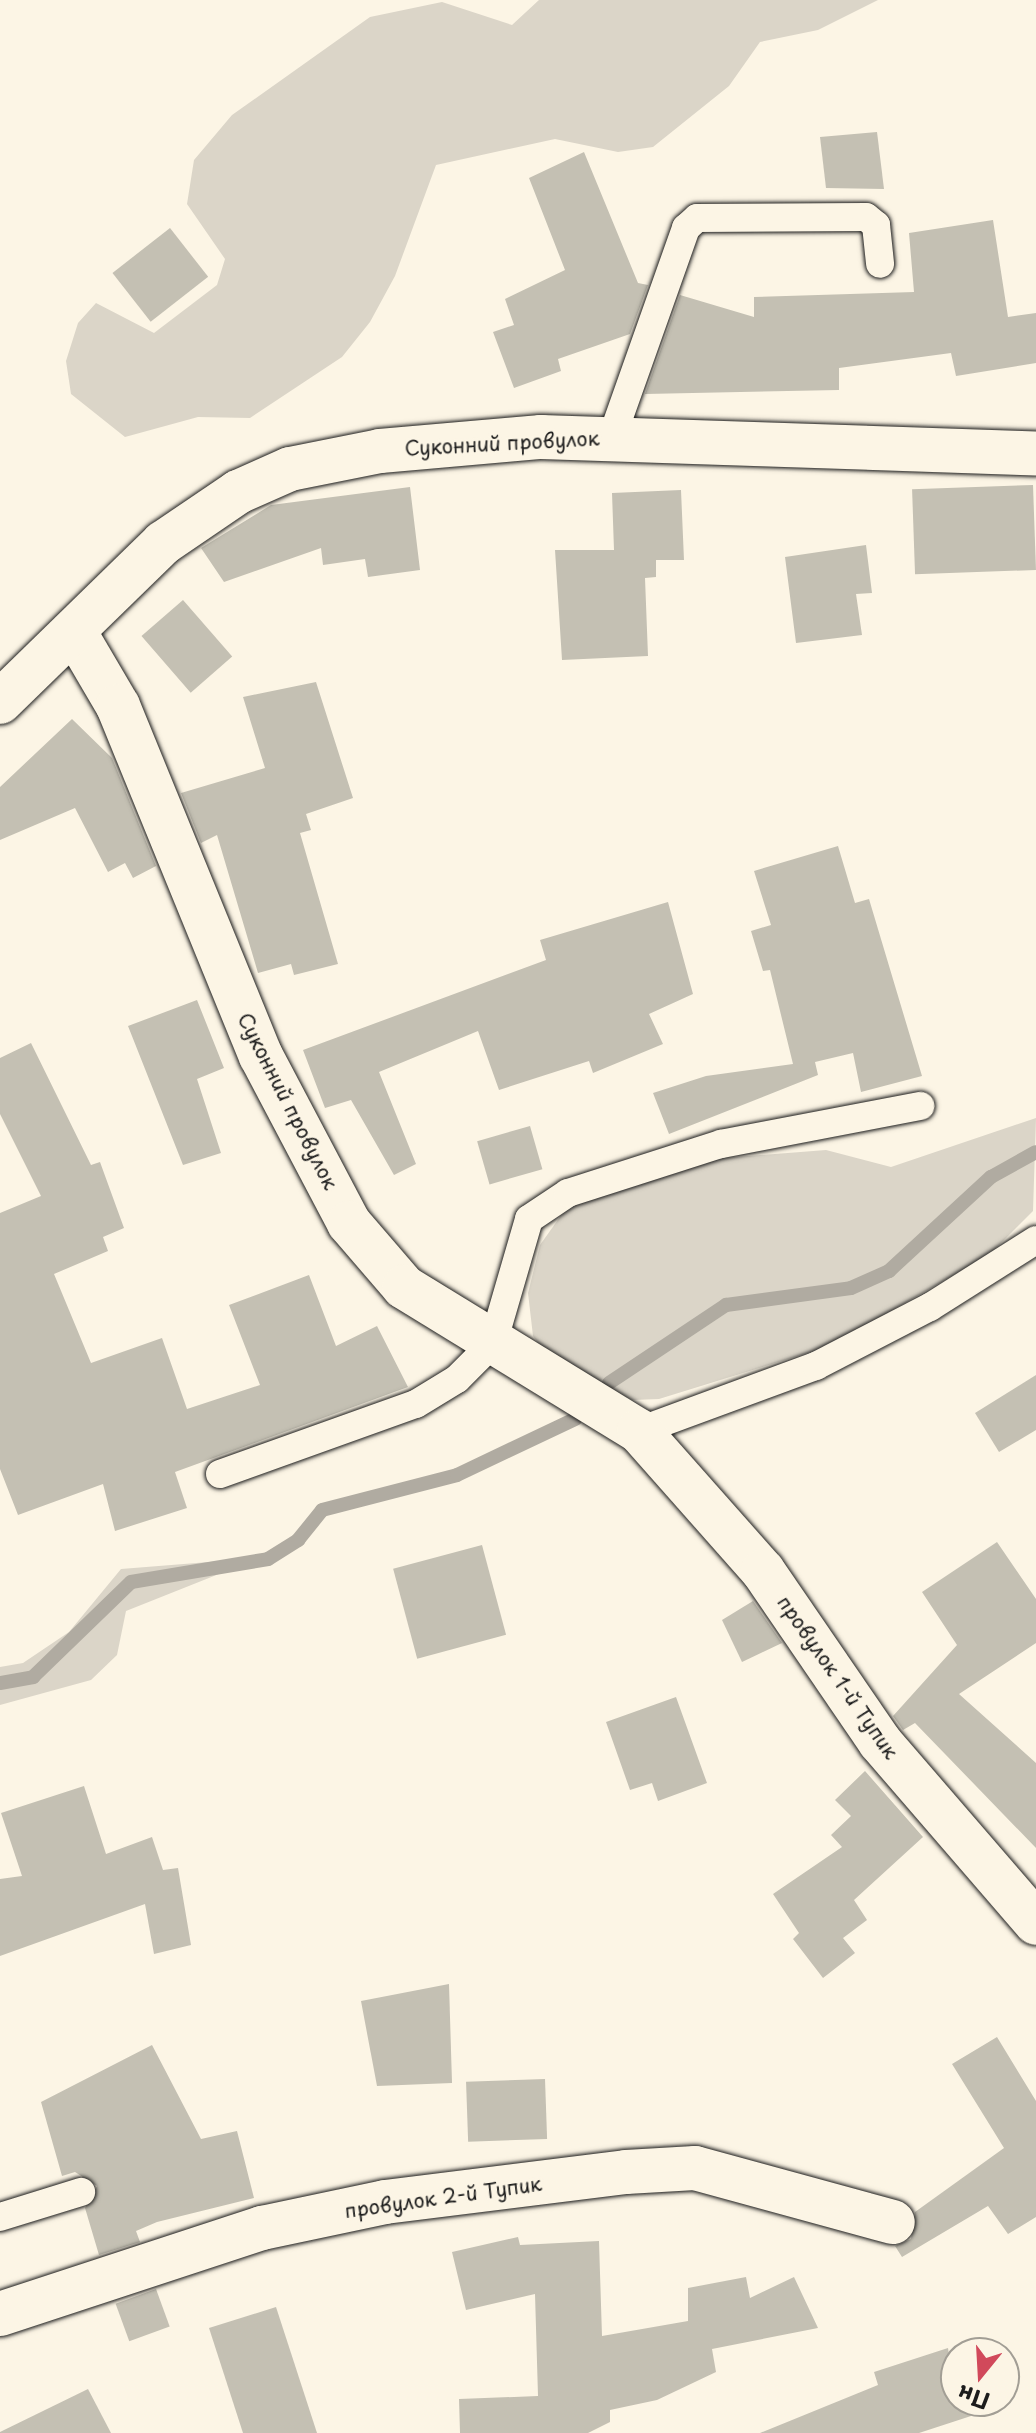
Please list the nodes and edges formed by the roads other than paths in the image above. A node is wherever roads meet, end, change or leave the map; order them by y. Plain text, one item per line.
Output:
1 (880, 264) dead end
2 (612, 437) junction
3 (1036, 453) edge
4 (74, 631) junction
5 (0, 702) edge
6 (920, 1106) dead end
7 (1036, 1240) edge
8 (493, 1343) junction
9 (639, 1431) junction
10 (220, 1474) dead end
11 (1036, 1923) edge
12 (81, 2192) dead end
13 (0, 2217) edge
14 (893, 2222) dead end
15 (0, 2314) edge

1 - 2 lane
2 - 3 street, Суконний провулок
2 - 4 street, Суконний провулок
4 - 5 street, Суконний провулок
4 - 8 street, Суконний провулок
6 - 8 lane
7 - 9 lane
8 - 9 street, провулок 1-й Тупик
8 - 10 lane
9 - 11 street, провулок 1-й Тупик
12 - 13 lane
14 - 15 street, провулок 2-й Тупик

